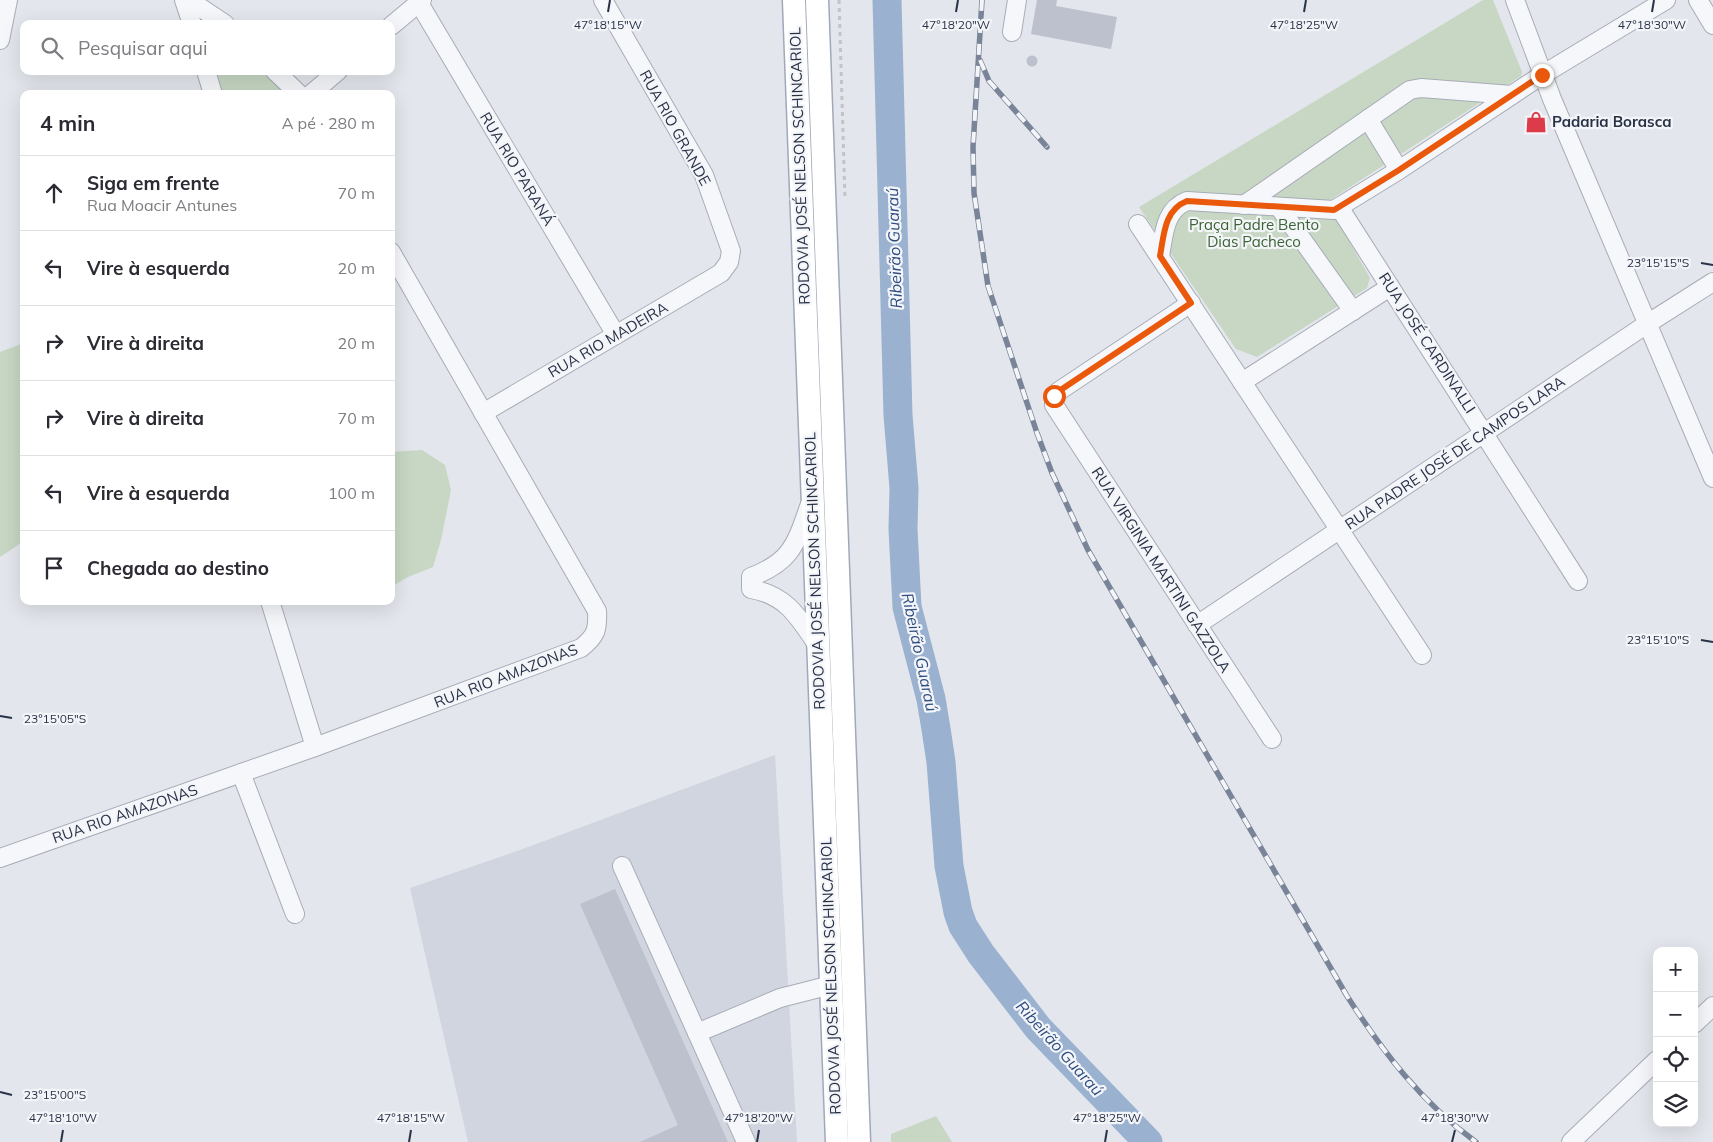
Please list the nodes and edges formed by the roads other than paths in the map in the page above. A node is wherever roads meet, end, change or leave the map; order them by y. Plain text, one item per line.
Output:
1 (8, 0) edge
2 (184, 0) edge
3 (189, 0) edge
4 (603, 0) edge
5 (794, 0) edge
6 (817, 0) edge
7 (1017, 0) edge
8 (1515, 0) edge
9 (1666, 0) edge
10 (1698, 0) edge
11 (421, 1) edge
12 (191, 20) edge
13 (219, 20) edge
14 (395, 23) edge
15 (1713, 25) edge
16 (1012, 32) dead end
17 (0, 40) edge
18 (207, 75) edge
19 (279, 75) edge
20 (333, 75) edge
21 (1542, 75) junction
22 (211, 90) edge
23 (294, 90) edge
24 (316, 90) edge
25 (1512, 94) junction
26 (1368, 120) junction
27 (1399, 170) junction
28 (1244, 205) junction
29 (1278, 207) junction
30 (1339, 207) junction
31 (1138, 224) dead end
32 (1160, 256) junction
33 (395, 259) edge
34 (729, 262) joint
35 (1713, 282) edge
36 (1390, 287) junction
37 (1191, 303) junction
38 (1353, 311) junction
39 (1647, 324) junction
40 (616, 335) junction
41 (1242, 382) junction
42 (483, 413) junction
43 (1484, 433) junction
44 (1713, 478) edge
45 (812, 499) junction
46 (1339, 530) junction
47 (1578, 581) dead end
48 (271, 605) edge
49 (1197, 625) junction
50 (818, 646) junction
51 (1422, 655) dead end
52 (1272, 739) dead end
53 (315, 747) junction
54 (241, 773) junction
55 (0, 858) edge
56 (622, 866) dead end
57 (295, 914) dead end
58 (831, 985) junction
59 (1713, 1006) edge
60 (1698, 1020) edge
61 (697, 1033) junction
62 (1653, 1064) edge
63 (746, 1142) edge
64 (837, 1142) edge
65 (859, 1142) edge
66 (1571, 1142) edge

1 - 17 street
2 - 12 street
3 - 13 street
4 - 34 street, RUA RIO GRANDE
5 - 45 main road, RODOVIA JOSÉ NELSON SCHINCARIOL
6 - 65 main road, RODOVIA JOSÉ NELSON SCHINCARIOL
7 - 16 street
8 - 21 street
9 - 21 street
10 - 15 street
11 - 14 street
11 - 40 street, RUA RIO PARANÁ
18 - 22 street
19 - 23 street
20 - 24 street
21 - 25 street
21 - 39 street
25 - 26 street
25 - 27 street
26 - 27 street
26 - 28 street
27 - 30 street
28 - 29 street
28 - 32 street
29 - 30 street
29 - 38 street
30 - 36 street, RUA JOSÉ CARDINALLI
31 - 32 street
32 - 37 street
33 - 42 street, RUA RIO AMAZONAS
34 - 40 street, RUA RIO MADEIRA
35 - 39 street, RUA PADRE JOSÉ DE CAMPOS LARA
36 - 38 street
36 - 43 street, RUA JOSÉ CARDINALLI
37 - 41 street
37 - 49 street, RUA VIRGINIA MARTINI GAZZOLA
38 - 41 street
39 - 43 street, RUA PADRE JOSÉ DE CAMPOS LARA
39 - 44 street
40 - 42 street, RUA RIO MADEIRA
41 - 46 street
42 - 53 street, RUA RIO AMAZONAS
43 - 46 street, RUA PADRE JOSÉ DE CAMPOS LARA
43 - 47 street, RUA JOSÉ CARDINALLI
45 - 50 main road, RODOVIA JOSÉ NELSON SCHINCARIOL
45 - 50 street
46 - 49 street, RUA PADRE JOSÉ DE CAMPOS LARA
46 - 51 street
48 - 53 street
49 - 52 street, RUA VIRGINIA MARTINI GAZZOLA
50 - 58 main road, RODOVIA JOSÉ NELSON SCHINCARIOL
53 - 54 street, RUA RIO AMAZONAS
54 - 55 street, RUA RIO AMAZONAS
54 - 57 street
56 - 61 street
58 - 61 street
58 - 64 main road, RODOVIA JOSÉ NELSON SCHINCARIOL
59 - 60 street
61 - 63 street
62 - 66 street

